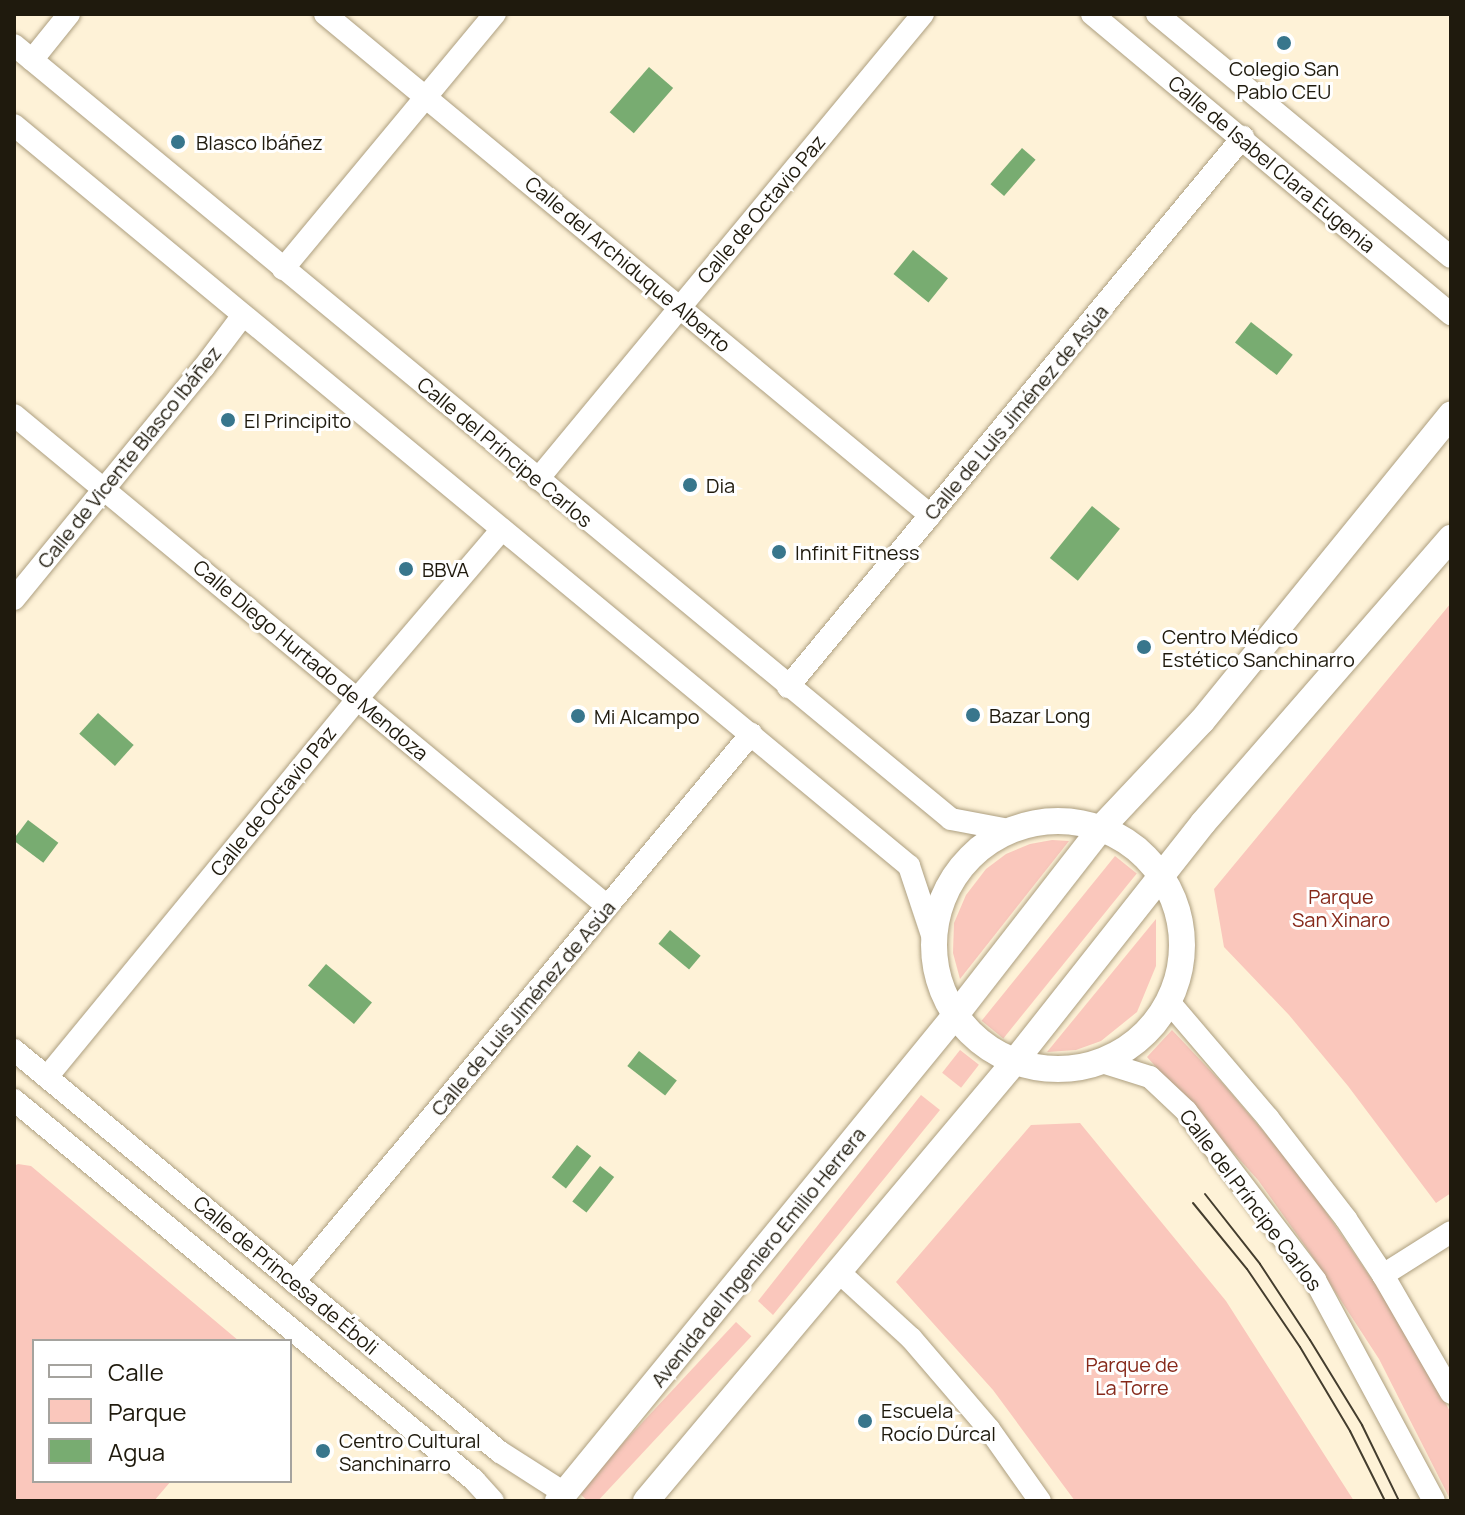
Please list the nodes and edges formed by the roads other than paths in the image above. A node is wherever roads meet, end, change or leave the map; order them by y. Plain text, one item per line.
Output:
1 (69, 14) edge
2 (325, 14) edge
3 (495, 14) edge
4 (923, 14) edge
5 (1092, 14) edge
6 (1157, 14) edge
7 (14, 45) edge
8 (32, 60) junction
9 (426, 98) junction
10 (14, 125) edge
11 (1243, 137) junction
12 (1451, 257) edge
13 (283, 269) junction
14 (680, 307) junction
15 (1451, 314) edge
16 (243, 315) junction
17 (14, 415) edge
18 (1451, 415) edge
19 (538, 479) junction
20 (104, 490) junction
21 (930, 515) junction
22 (502, 529) junction
23 (1451, 538) edge
24 (14, 599) edge
25 (788, 687) junction
26 (357, 699) junction
27 (751, 734) junction
28 (1101, 828) junction
29 (1009, 830) junction
30 (1160, 875) junction
31 (607, 906) junction
32 (933, 938) junction
33 (1169, 1002) junction
34 (958, 1012) junction
35 (14, 1050) edge
36 (1102, 1062) junction
37 (1012, 1065) junction
38 (47, 1077) junction
39 (16, 1107) edge
40 (1451, 1232) edge
41 (840, 1273) junction
42 (1383, 1275) junction
43 (294, 1282) junction
44 (1451, 1393) edge
45 (561, 1497) edge
46 (493, 1501) edge
47 (646, 1501) edge
48 (1040, 1501) edge
49 (1434, 1501) edge

1 - 8 street
2 - 9 street, Calle del Archiduque Alberto
3 - 9 street
4 - 14 street, Calle de Octavio Paz
5 - 11 street, Calle de Isabel Clara Eugenia
6 - 12 street, Calle de Isabel Clara Eugenia
7 - 8 street, Calle del Príncipe Carlos
8 - 13 street, Calle del Príncipe Carlos
9 - 13 street
9 - 14 street, Calle del Archiduque Alberto
10 - 16 street
11 - 15 street, Calle de Isabel Clara Eugenia
11 - 21 street, Calle de Luis Jiménez de Asúa
13 - 19 street, Calle del Príncipe Carlos
14 - 19 street, Calle de Octavio Paz
14 - 21 street, Calle del Archiduque Alberto
16 - 20 street, Calle de Vicente Blasco Ibáñez
16 - 22 street
17 - 20 street, Calle Diego Hurtado de Mendoza
18 - 28 street, Avenida del Ingeniero Emilio Herrera
19 - 25 street, Calle del Príncipe Carlos
20 - 24 street, Calle de Vicente Blasco Ibáñez
20 - 26 street, Calle Diego Hurtado de Mendoza
21 - 25 street, Calle de Luis Jiménez de Asúa
22 - 26 street, Calle de Octavio Paz
22 - 27 street
23 - 30 street
25 - 29 street, Calle del Príncipe Carlos
26 - 31 street, Calle Diego Hurtado de Mendoza
26 - 38 street, Calle de Octavio Paz
27 - 31 street, Calle de Luis Jiménez de Asúa
27 - 32 street
28 - 29 street
28 - 30 street
28 - 34 street, Avenida del Ingeniero Emilio Herrera
29 - 32 street
30 - 33 street
30 - 37 street
31 - 43 street, Calle de Luis Jiménez de Asúa
32 - 34 street
33 - 36 street
33 - 42 street
34 - 37 street
34 - 45 street, Avenida del Ingeniero Emilio Herrera
35 - 38 street, Calle de Princesa de Éboli
36 - 37 street
36 - 49 street, Calle del Príncipe Carlos
37 - 41 street
38 - 43 street, Calle de Princesa de Éboli
39 - 46 street, Calle de Princesa de Éboli
40 - 42 street
41 - 47 street
41 - 48 street
42 - 44 street
43 - 45 street, Calle de Princesa de Éboli

